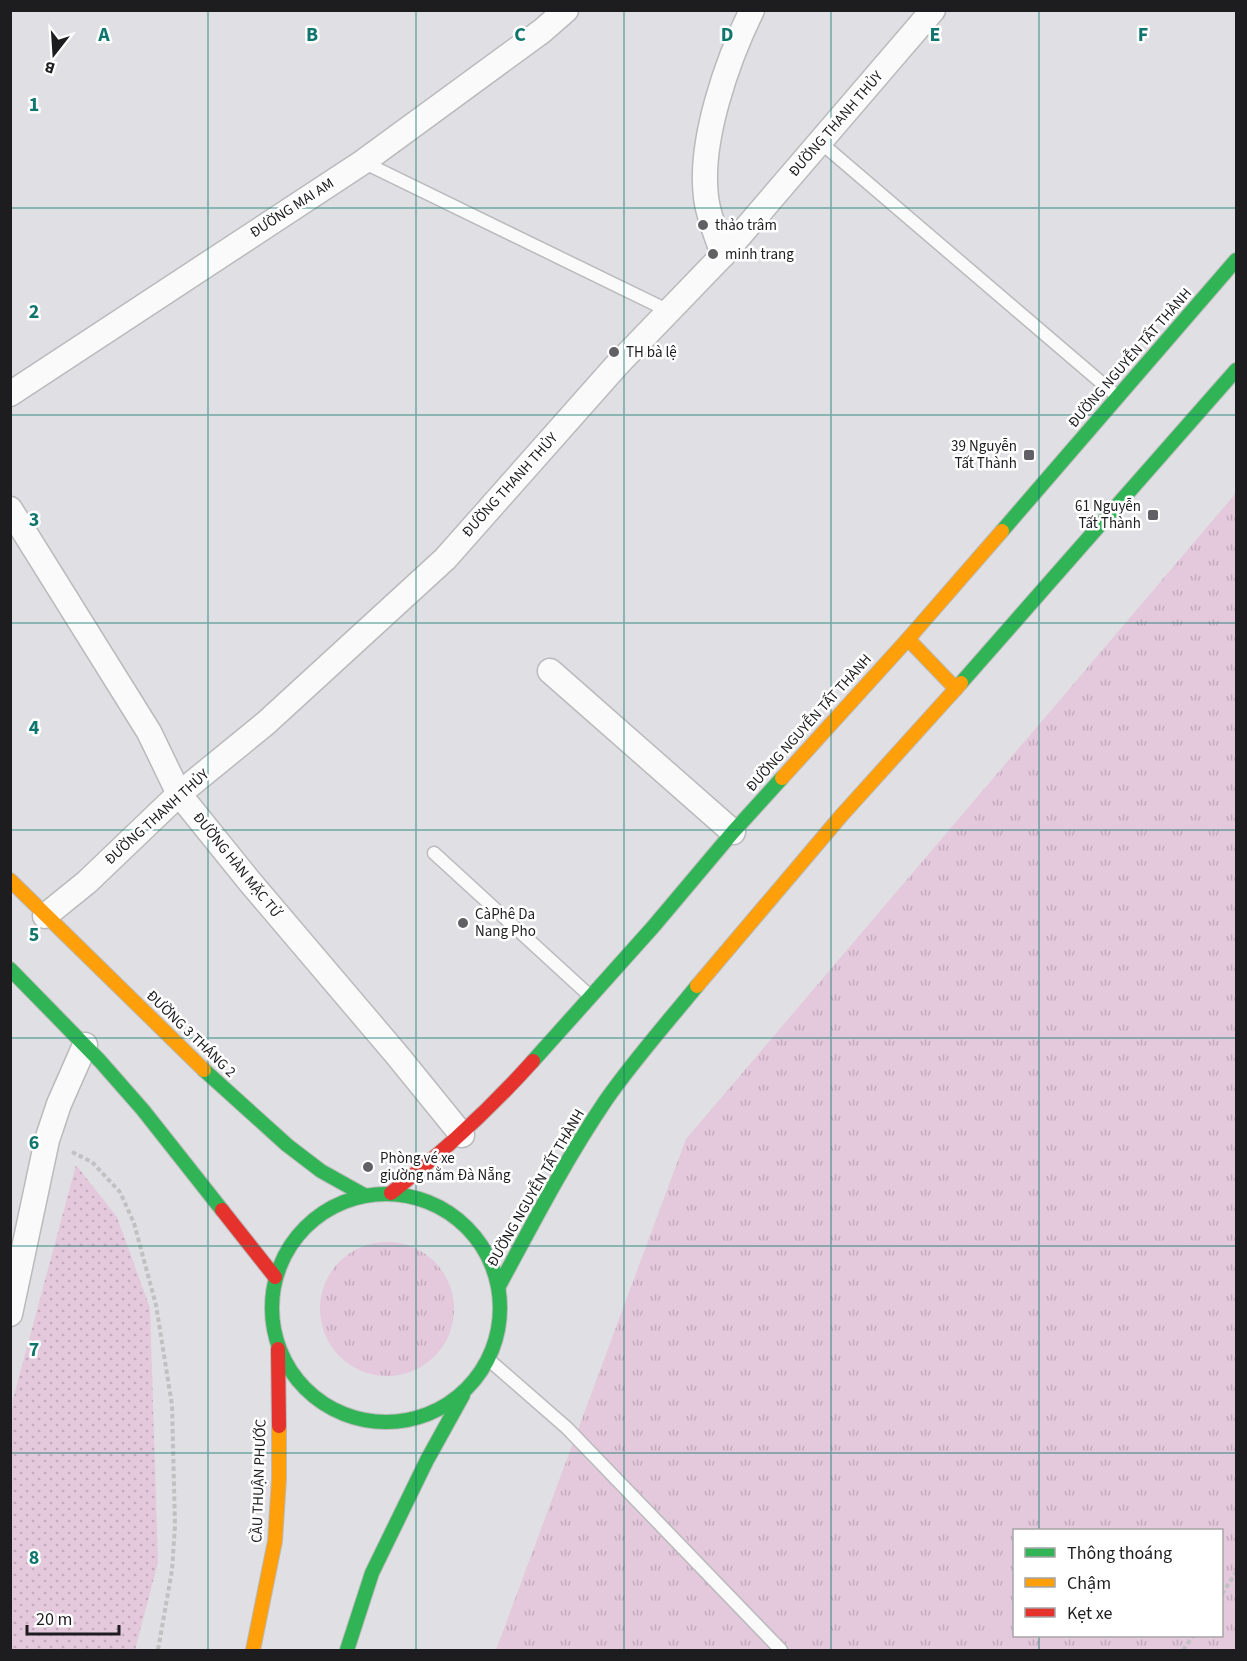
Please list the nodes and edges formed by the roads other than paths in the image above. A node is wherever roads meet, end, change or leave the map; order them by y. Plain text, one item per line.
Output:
1 (566, 10) edge
2 (752, 10) edge
3 (933, 10) edge
4 (820, 142) junction
5 (363, 162) junction
6 (723, 255) junction
7 (1236, 260) edge
8 (669, 310) junction
9 (1236, 370) edge
10 (10, 394) edge
11 (1118, 397) junction
12 (10, 509) edge
13 (908, 639) junction
14 (550, 671) dead end
15 (956, 689) junction
16 (179, 794) junction
17 (733, 832) junction
18 (434, 853) dead end
19 (10, 880) edge
20 (45, 916) junction
21 (10, 969) edge
22 (591, 997) junction
23 (85, 1045) junction
24 (462, 1135) junction
25 (391, 1193) junction
26 (364, 1195) junction
27 (275, 1277) junction
28 (499, 1286) junction
29 (10, 1314) edge
30 (278, 1347) junction
31 (489, 1360) junction
32 (466, 1390) junction
33 (253, 1650) edge
34 (347, 1650) edge
35 (782, 1650) edge

1 - 5 street, ĐƯỜNG MAI AM
2 - 6 street
3 - 4 street, ĐƯỜNG THANH THỦY
4 - 6 street, ĐƯỜNG THANH THỦY
4 - 11 lane
5 - 8 lane
5 - 10 street, ĐƯỜNG MAI AM
6 - 8 street, ĐƯỜNG THANH THỦY
7 - 11 main road, ĐƯỜNG NGUYỄN TẤT THÀNH
8 - 16 street, ĐƯỜNG THANH THỦY
9 - 15 main road, ĐƯỜNG NGUYỄN TẤT THÀNH
11 - 13 main road, ĐƯỜNG NGUYỄN TẤT THÀNH
12 - 16 street, ĐƯỜNG HÀN MẶC TỬ
13 - 15 main road
13 - 17 main road, ĐƯỜNG NGUYỄN TẤT THÀNH
14 - 17 street
15 - 28 main road, ĐƯỜNG NGUYỄN TẤT THÀNH
16 - 20 street, ĐƯỜNG THANH THỦY
16 - 24 street, ĐƯỜNG HÀN MẶC TỬ
17 - 22 main road, ĐƯỜNG NGUYỄN TẤT THÀNH
18 - 22 lane
19 - 20 main road, ĐƯỜNG 3 THÁNG 2
20 - 26 main road, ĐƯỜNG 3 THÁNG 2
21 - 23 main road
22 - 24 main road, ĐƯỜNG NGUYỄN TẤT THÀNH
23 - 27 main road
23 - 29 street
24 - 25 main road, ĐƯỜNG NGUYỄN TẤT THÀNH
25 - 26 main road
25 - 28 main road
26 - 27 main road
27 - 30 main road
28 - 31 main road
30 - 32 main road
30 - 33 main road, CẦU THUẬN PHƯỚC
31 - 32 main road
31 - 35 lane
32 - 34 main road

